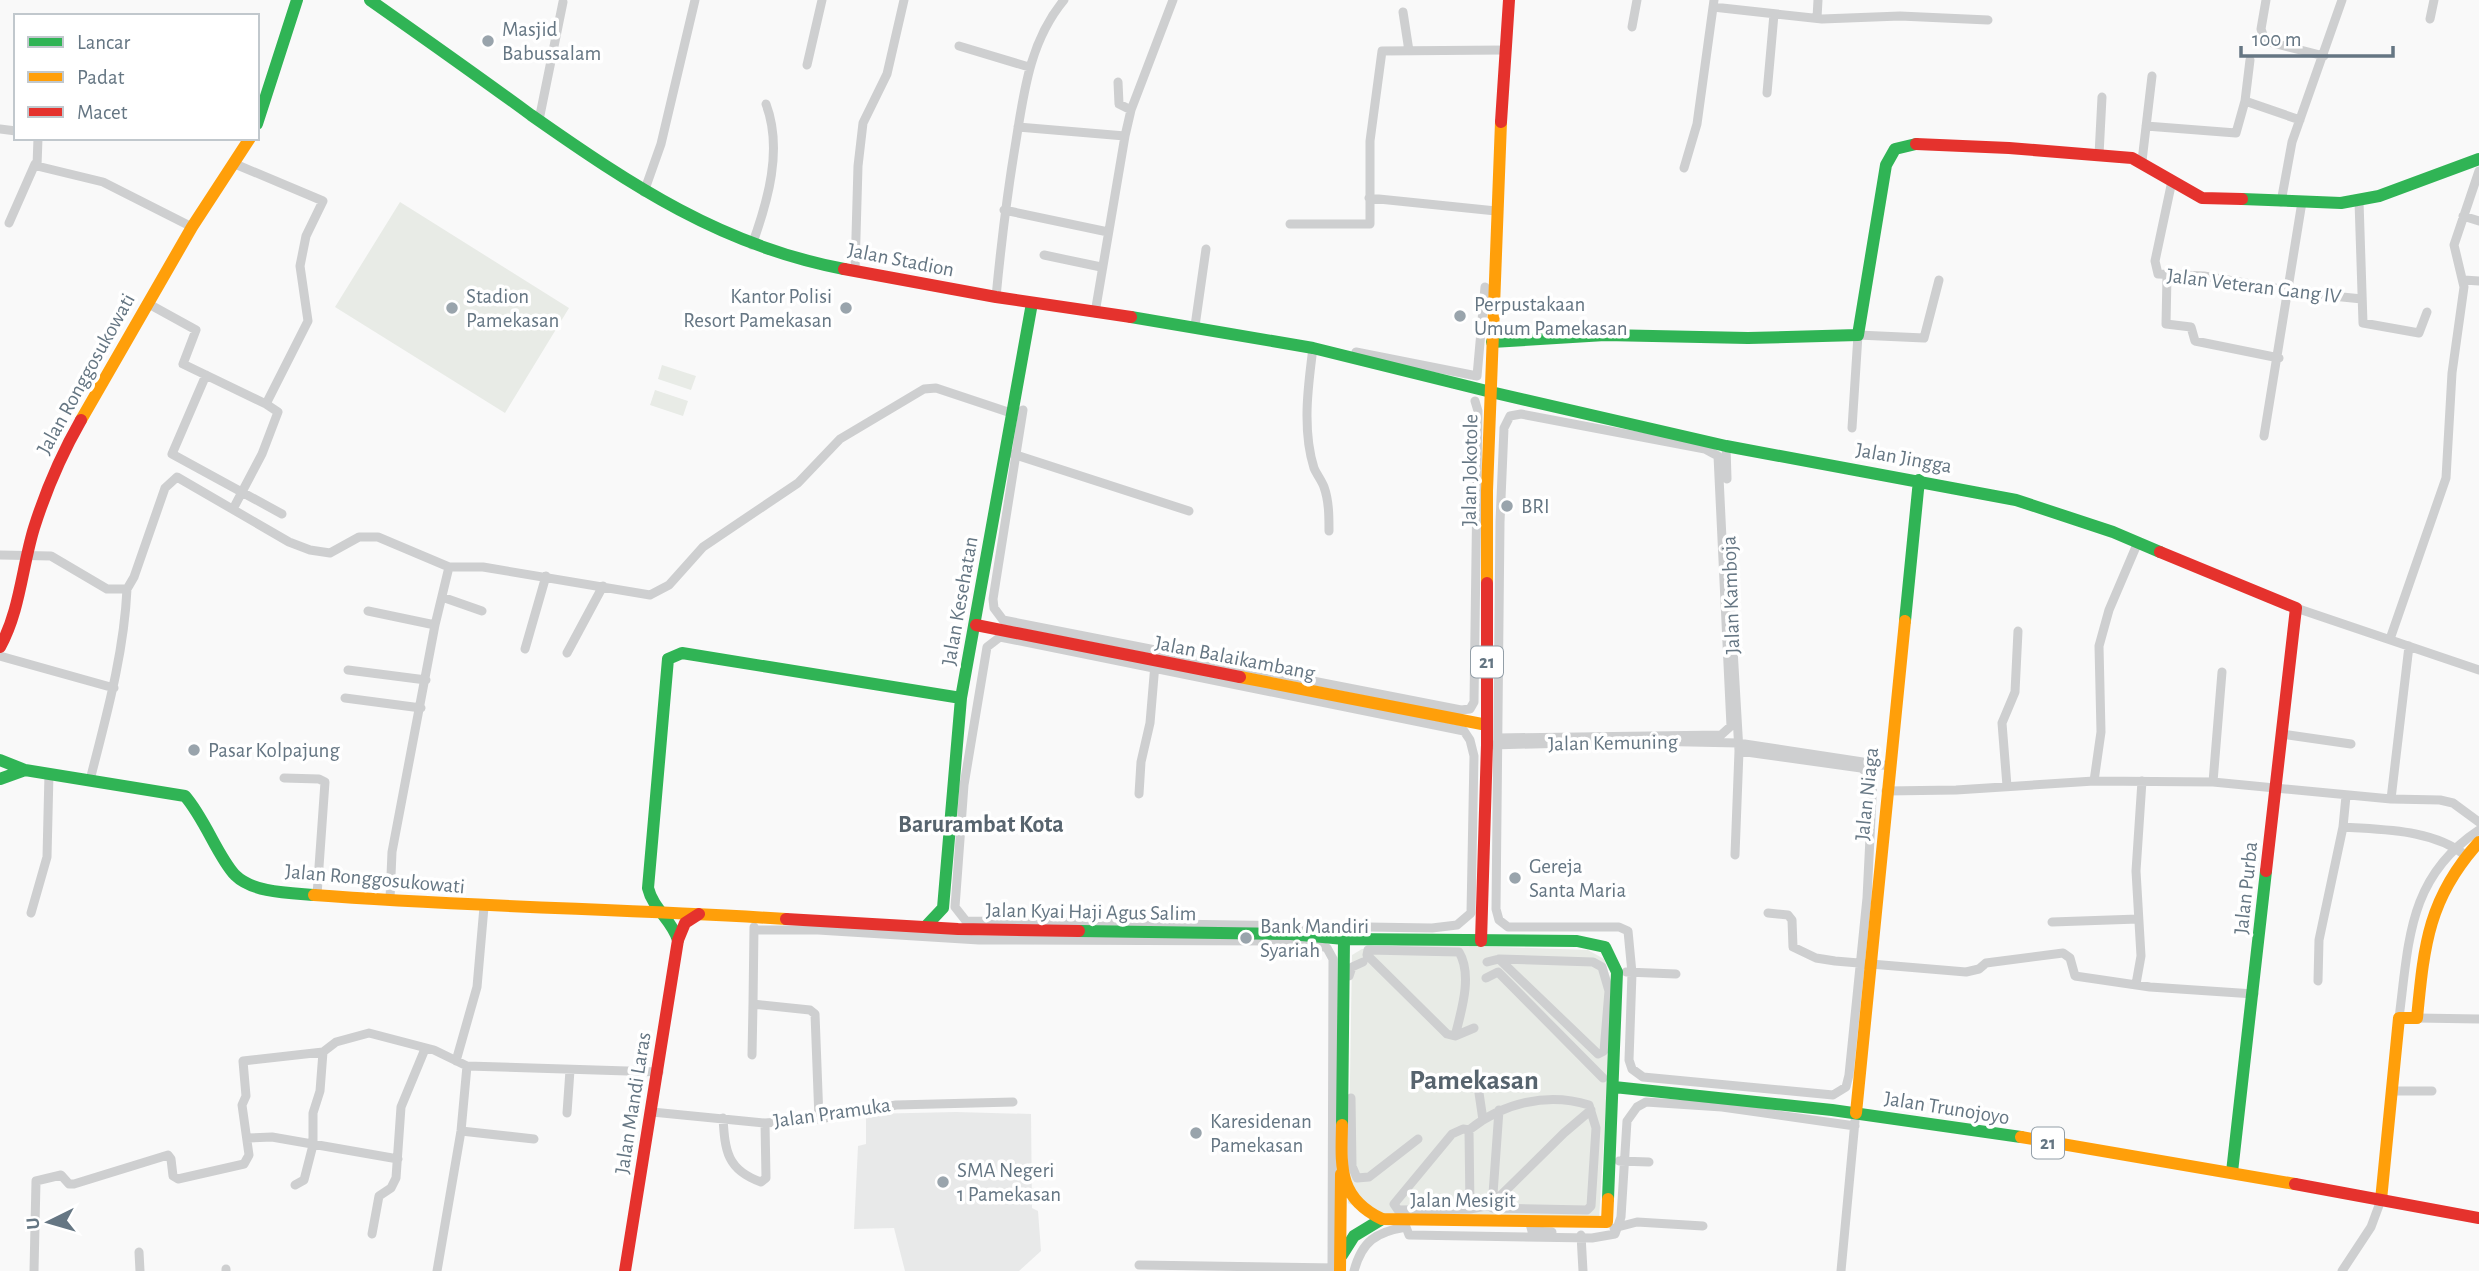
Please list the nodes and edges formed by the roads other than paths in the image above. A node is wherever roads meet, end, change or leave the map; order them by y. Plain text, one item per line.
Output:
1 (297, 0) edge
2 (370, 0) edge
3 (695, 0) edge
4 (822, 0) edge
5 (904, 0) edge
6 (1064, 0) edge
7 (1173, 0) edge
8 (1501, 0) edge
9 (1509, 0) edge
10 (1637, 0) edge
11 (1818, 0) edge
12 (2266, 0) edge
13 (2342, 0) edge
14 (2434, 0) edge
15 (564, 2) dead end
16 (1714, 3) edge
17 (1403, 12) dead end
18 (1774, 14) junction
19 (1817, 18) junction
20 (2430, 19) dead end
21 (1988, 20) dead end
22 (1632, 27) dead end
23 (958, 46) dead end
24 (1501, 50) junction
25 (1409, 51) junction
26 (2324, 56) junction
27 (2250, 60) dead end
28 (807, 65) dead end
29 (1029, 67) junction
30 (2152, 76) dead end
31 (1118, 82) dead end
32 (1767, 93) dead end
33 (2102, 97) dead end
34 (2245, 101) junction
35 (766, 104) dead end
36 (1131, 110) junction
37 (259, 118) edge
38 (539, 120) junction
39 (2300, 120) junction
40 (2146, 126) junction
41 (1018, 127) junction
42 (1125, 136) junction
43 (38, 140) edge
44 (249, 140) edge
45 (2099, 155) junction
46 (2479, 159) edge
47 (2142, 161) junction
48 (35, 164) junction
49 (234, 164) junction
50 (1684, 168) dead end
51 (2479, 171) edge
52 (2172, 181) junction
53 (644, 192) junction
54 (1368, 198) junction
55 (2359, 201) junction
56 (2281, 202) junction
57 (2302, 202) junction
58 (1004, 210) junction
59 (1492, 210) junction
60 (2463, 216) junction
61 (2479, 221) edge
62 (9, 223) dead end
63 (1290, 224) dead end
64 (192, 227) junction
65 (1108, 232) junction
66 (752, 245) junction
67 (1206, 249) dead end
68 (1044, 255) dead end
69 (1101, 267) junction
70 (855, 271) junction
71 (2167, 276) junction
72 (1939, 280) dead end
73 (2464, 280) junction
74 (2479, 281) edge
75 (2290, 291) junction
76 (996, 298) junction
77 (2362, 299) junction
78 (147, 303) junction
79 (1032, 303) junction
80 (2427, 312) dead end
81 (1095, 313) junction
82 (1196, 323) junction
83 (1858, 335) junction
84 (1492, 342) junction
85 (1313, 348) junction
86 (2279, 358) junction
87 (205, 375) junction
88 (1491, 387) junction
89 (1475, 401) dead end
90 (266, 404) junction
91 (1016, 405) junction
92 (1852, 428) dead end
93 (2264, 436) dead end
94 (1726, 446) junction
95 (1011, 453) junction
96 (1919, 480) junction
97 (237, 501) junction
98 (1189, 511) dead end
99 (282, 514) dead end
100 (1329, 531) dead end
101 (2138, 542) junction
102 (29, 552) junction
103 (0, 555) edge
104 (449, 567) junction
105 (546, 576) junction
106 (603, 586) junction
107 (127, 589) junction
108 (442, 597) junction
109 (2296, 608) junction
110 (368, 611) dead end
111 (482, 611) dead end
112 (435, 625) junction
113 (976, 625) junction
114 (2018, 631) dead end
115 (2390, 639) junction
116 (2409, 646) junction
117 (0, 647) edge
118 (525, 649) dead end
119 (568, 653) dead end
120 (0, 656) edge
121 (1154, 666) junction
122 (348, 670) dead end
123 (2479, 670) edge
124 (2222, 672) dead end
125 (426, 680) junction
126 (114, 688) junction
127 (345, 698) dead end
128 (961, 698) junction
129 (421, 708) junction
130 (1487, 724) junction
131 (2282, 734) junction
132 (1494, 743) junction
133 (2351, 744) dead end
134 (1738, 747) junction
135 (0, 760) edge
136 (1889, 766) junction
137 (25, 770) junction
138 (48, 773) junction
139 (284, 778) dead end
140 (0, 779) edge
141 (90, 779) junction
142 (2094, 781) junction
143 (2142, 781) junction
144 (2213, 782) junction
145 (2007, 786) junction
146 (2277, 788) junction
147 (1886, 791) junction
148 (1139, 794) dead end
149 (2346, 796) junction
150 (2391, 799) junction
151 (2479, 822) edge
152 (2343, 827) junction
153 (2479, 830) edge
154 (2479, 842) edge
155 (2460, 851) junction
156 (1735, 855) dead end
157 (648, 888) junction
158 (317, 895) junction
159 (390, 899) junction
160 (484, 907) junction
161 (943, 908) junction
162 (630, 909) junction
163 (660, 912) junction
164 (31, 913) dead end
165 (701, 913) junction
166 (1768, 914) dead end
167 (753, 915) junction
168 (2138, 919) junction
169 (2052, 922) dead end
170 (928, 925) junction
171 (958, 929) junction
172 (754, 930) junction
173 (1344, 939) junction
174 (678, 940) junction
175 (1481, 941) junction
176 (1499, 959) junction
177 (1363, 962) dead end
178 (1487, 962) dead end
179 (1866, 963) junction
180 (1617, 972) junction
181 (1632, 972) junction
182 (1676, 974) dead end
183 (1486, 978) dead end
184 (2318, 981) dead end
185 (2136, 984) junction
186 (2412, 984) junction
187 (2254, 994) junction
188 (753, 1003) junction
189 (2399, 1018) junction
190 (2417, 1018) junction
191 (2479, 1019) edge
192 (1474, 1028) dead end
193 (1455, 1036) junction
194 (425, 1049) junction
195 (323, 1052) junction
196 (752, 1055) dead end
197 (456, 1061) junction
198 (467, 1066) junction
199 (570, 1070) junction
200 (659, 1072) junction
201 (1609, 1082) junction
202 (2393, 1091) junction
203 (2432, 1091) dead end
204 (1479, 1094) dead end
205 (1013, 1102) dead end
206 (1499, 1110) junction
207 (1591, 1110) junction
208 (652, 1112) junction
209 (567, 1113) dead end
210 (1856, 1113) junction
211 (723, 1118) junction
212 (819, 1119) junction
213 (1483, 1120) junction
214 (765, 1123) junction
215 (1854, 1126) junction
216 (1469, 1130) junction
217 (461, 1131) junction
218 (247, 1138) junction
219 (534, 1139) dead end
220 (1418, 1139) dead end
221 (313, 1145) junction
222 (398, 1159) junction
223 (1611, 1161) junction
224 (1625, 1161) junction
225 (1648, 1162) dead end
226 (2232, 1172) junction
227 (1341, 1173) junction
228 (295, 1185) dead end
229 (2381, 1200) junction
230 (1491, 1205) junction
231 (1471, 1209) junction
232 (2479, 1218) edge
233 (1382, 1219) junction
234 (1529, 1220) junction
235 (1703, 1226) dead end
236 (1610, 1227) junction
237 (372, 1234) dead end
238 (1581, 1235) junction
239 (139, 1252) dead end
240 (1342, 1255) junction
241 (1139, 1265) dead end
242 (1340, 1270) edge
243 (2343, 1270) edge
244 (34, 1271) edge
245 (139, 1271) edge
246 (437, 1271) edge
247 (625, 1271) edge
248 (1583, 1271) edge
249 (1841, 1271) edge

1 - 37 main road
2 - 38 main road, Jalan Stadion
3 - 53 street
4 - 28 street
5 - 70 street
6 - 29 street
7 - 36 street
8 - 24 street
9 - 24 main road, Jalan Jokotole / 21
10 - 22 street
11 - 19 street
12 - 26 street
13 - 26 street
14 - 20 street
15 - 38 street
16 - 18 street
16 - 50 street
17 - 25 street
18 - 19 street
18 - 32 street
19 - 21 street
23 - 29 street
24 - 25 street
24 - 59 main road, Jalan Jokotole / 21
25 - 54 street
26 - 39 street
27 - 34 street
29 - 41 street
30 - 40 street
31 - 36 street
33 - 45 street
34 - 39 street
34 - 40 street
35 - 66 street
36 - 42 street
38 - 53 main road, Jalan Stadion
39 - 56 street
40 - 47 street
41 - 42 street
41 - 58 street
42 - 65 street
43 - 48 street
44 - 49 main road, Jalan Ronggosukowati
45 - 47 main road
45 - 83 main road
46 - 55 main road
47 - 52 main road
48 - 62 street
48 - 64 street
49 - 64 main road, Jalan Ronggosukowati
49 - 90 street
51 - 60 street
52 - 56 main road
52 - 71 street, Jalan Veteran Gang IV
53 - 66 main road, Jalan Stadion
54 - 59 street
54 - 63 street
55 - 57 main road
55 - 77 street
56 - 57 main road
57 - 75 street
58 - 65 street
58 - 76 street
59 - 82 street
59 - 84 main road, Jalan Jokotole / 21
60 - 61 street
60 - 73 street
64 - 78 main road, Jalan Ronggosukowati
65 - 69 street
66 - 70 main road, Jalan Stadion
67 - 82 street
68 - 69 street
69 - 81 street
70 - 76 main road, Jalan Stadion
71 - 75 street, Jalan Veteran Gang IV
71 - 86 street
72 - 83 street
73 - 74 street
73 - 115 street
75 - 77 street, Jalan Veteran Gang IV
75 - 86 street
76 - 79 main road, Jalan Stadion
77 - 80 street
78 - 87 street
78 - 102 main road, Jalan Ronggosukowati
79 - 81 main road, Jalan Stadion
79 - 91 main road, Jalan Kesehatan
81 - 82 main road, Jalan Stadion
82 - 85 main road, Jalan Stadion
83 - 84 main road
83 - 92 street
84 - 88 main road, Jalan Jokotole / 21
85 - 88 main road, Jalan Stadion
85 - 100 street
86 - 93 street
87 - 90 street
87 - 97 street
88 - 94 main road, Jalan Jingga
88 - 130 main road, Jalan Jokotole / 21
89 - 95 street
90 - 97 street
91 - 95 main road, Jalan Kesehatan
91 - 106 street
94 - 96 main road, Jalan Jingga
94 - 134 street, Jalan Kamboja
95 - 98 street
95 - 113 main road, Jalan Kesehatan
96 - 101 main road, Jalan Jingga
96 - 136 main road, Jalan Niaga
97 - 99 street
97 - 104 street
97 - 107 street
101 - 109 main road, Jalan Jingga
101 - 142 street
102 - 103 street
102 - 107 street
102 - 117 main road, Jalan Ronggosukowati
104 - 105 street
104 - 108 street
105 - 106 street
105 - 118 street
106 - 119 street
107 - 126 street
108 - 111 street
108 - 112 street
109 - 115 street
109 - 131 main road, Jalan Purba
110 - 112 street
112 - 125 street
113 - 121 main road, Jalan Balaikambang
113 - 128 main road, Jalan Kesehatan
114 - 145 street
115 - 116 street
116 - 123 street
116 - 150 street
120 - 126 street
121 - 121 street
121 - 130 main road, Jalan Balaikambang
121 - 148 street
122 - 125 street
124 - 144 street
125 - 129 street
126 - 141 street
127 - 129 street
128 - 157 main road
128 - 161 main road, Jalan Kesehatan
129 - 159 street
130 - 132 main road, Jalan Jokotole / 21
131 - 133 street
131 - 146 main road, Jalan Purba
132 - 132 street
132 - 134 street, Jalan Kemuning
132 - 175 main road, Jalan Jokotole / 21
132 - 181 street
134 - 136 street
134 - 156 street, Jalan Kamboja
134 - 179 street
135 - 137 main road, Jalan Ronggosukowati
136 - 147 main road, Jalan Niaga
137 - 138 main road, Jalan Ronggosukowati
137 - 140 main road
138 - 141 main road, Jalan Ronggosukowati
138 - 164 street
139 - 158 street
141 - 158 main road, Jalan Ronggosukowati
142 - 143 street
142 - 145 street
143 - 144 street
143 - 168 street
144 - 146 street
145 - 147 street
146 - 149 street
146 - 187 main road, Jalan Purba
147 - 179 main road, Jalan Niaga
149 - 150 street
149 - 152 street
150 - 151 street
152 - 155 street
152 - 184 street
153 - 155 street
154 - 155 main road
155 - 186 main road
157 - 162 main road
157 - 163 main road
158 - 159 main road, Jalan Ronggosukowati
159 - 160 main road, Jalan Ronggosukowati
160 - 162 main road, Jalan Ronggosukowati
160 - 197 street
161 - 170 main road
161 - 171 main road
162 - 163 main road, Jalan Ronggosukowati
163 - 165 main road, Jalan Kyai Haji Agus Salim
163 - 174 main road
165 - 167 main road, Jalan Kyai Haji Agus Salim
165 - 174 main road
166 - 179 street
167 - 170 main road, Jalan Kyai Haji Agus Salim
167 - 172 street
168 - 169 street
168 - 185 street
170 - 171 main road, Jalan Kyai Haji Agus Salim
171 - 173 main road, Jalan Kyai Haji Agus Salim
172 - 188 street
172 - 242 street
173 - 175 main road, Jalan Kyai Haji Agus Salim
173 - 227 main road
174 - 200 main road, Jalan Mandi Laras
175 - 180 main road, Jalan Kyai Haji Agus Salim
176 - 176 street
176 - 178 street
177 - 220 street
179 - 181 street
179 - 185 street
179 - 210 main road, Jalan Niaga
180 - 181 street
180 - 201 main road
181 - 182 street
183 - 201 street
185 - 187 street
186 - 189 street
186 - 190 main road
187 - 226 main road, Jalan Purba
188 - 196 street
188 - 212 street
189 - 190 main road
189 - 202 main road
190 - 191 street
192 - 193 street
193 - 193 street
194 - 195 street
194 - 197 street
194 - 222 street
195 - 218 street
195 - 221 street
197 - 198 street
198 - 199 street
198 - 217 street
199 - 200 street
199 - 209 street
200 - 208 main road, Jalan Mandi Laras
201 - 210 main road, Jalan Trunojoyo / 21
201 - 223 main road
202 - 203 street
202 - 229 main road
204 - 213 street
205 - 212 street, Jalan Pramuka
206 - 207 street
206 - 213 street
206 - 230 street
207 - 230 street
207 - 230 street
208 - 211 street, Jalan Pramuka
208 - 247 main road, Jalan Mandi Laras
210 - 215 street
210 - 226 main road, Jalan Trunojoyo / 21
211 - 214 street, Jalan Pramuka
211 - 214 street
212 - 214 street, Jalan Pramuka
213 - 216 street
215 - 224 street
215 - 249 street
216 - 231 street
216 - 231 street
217 - 219 street
217 - 246 street
218 - 221 street
218 - 244 street
221 - 222 street
221 - 228 street
222 - 237 street
223 - 224 street
223 - 236 main road
224 - 225 street
224 - 236 street
226 - 229 main road, Jalan Trunojoyo / 21
227 - 233 main road, Jalan Mesigit
227 - 240 main road
229 - 232 main road, Jalan Trunojoyo / 21
229 - 243 street
230 - 231 street
233 - 234 main road, Jalan Mesigit
233 - 240 main road
234 - 236 main road, Jalan Mesigit
234 - 238 street
235 - 236 street
236 - 238 street
238 - 242 street
238 - 248 street
239 - 245 street
240 - 242 main road
241 - 242 street

